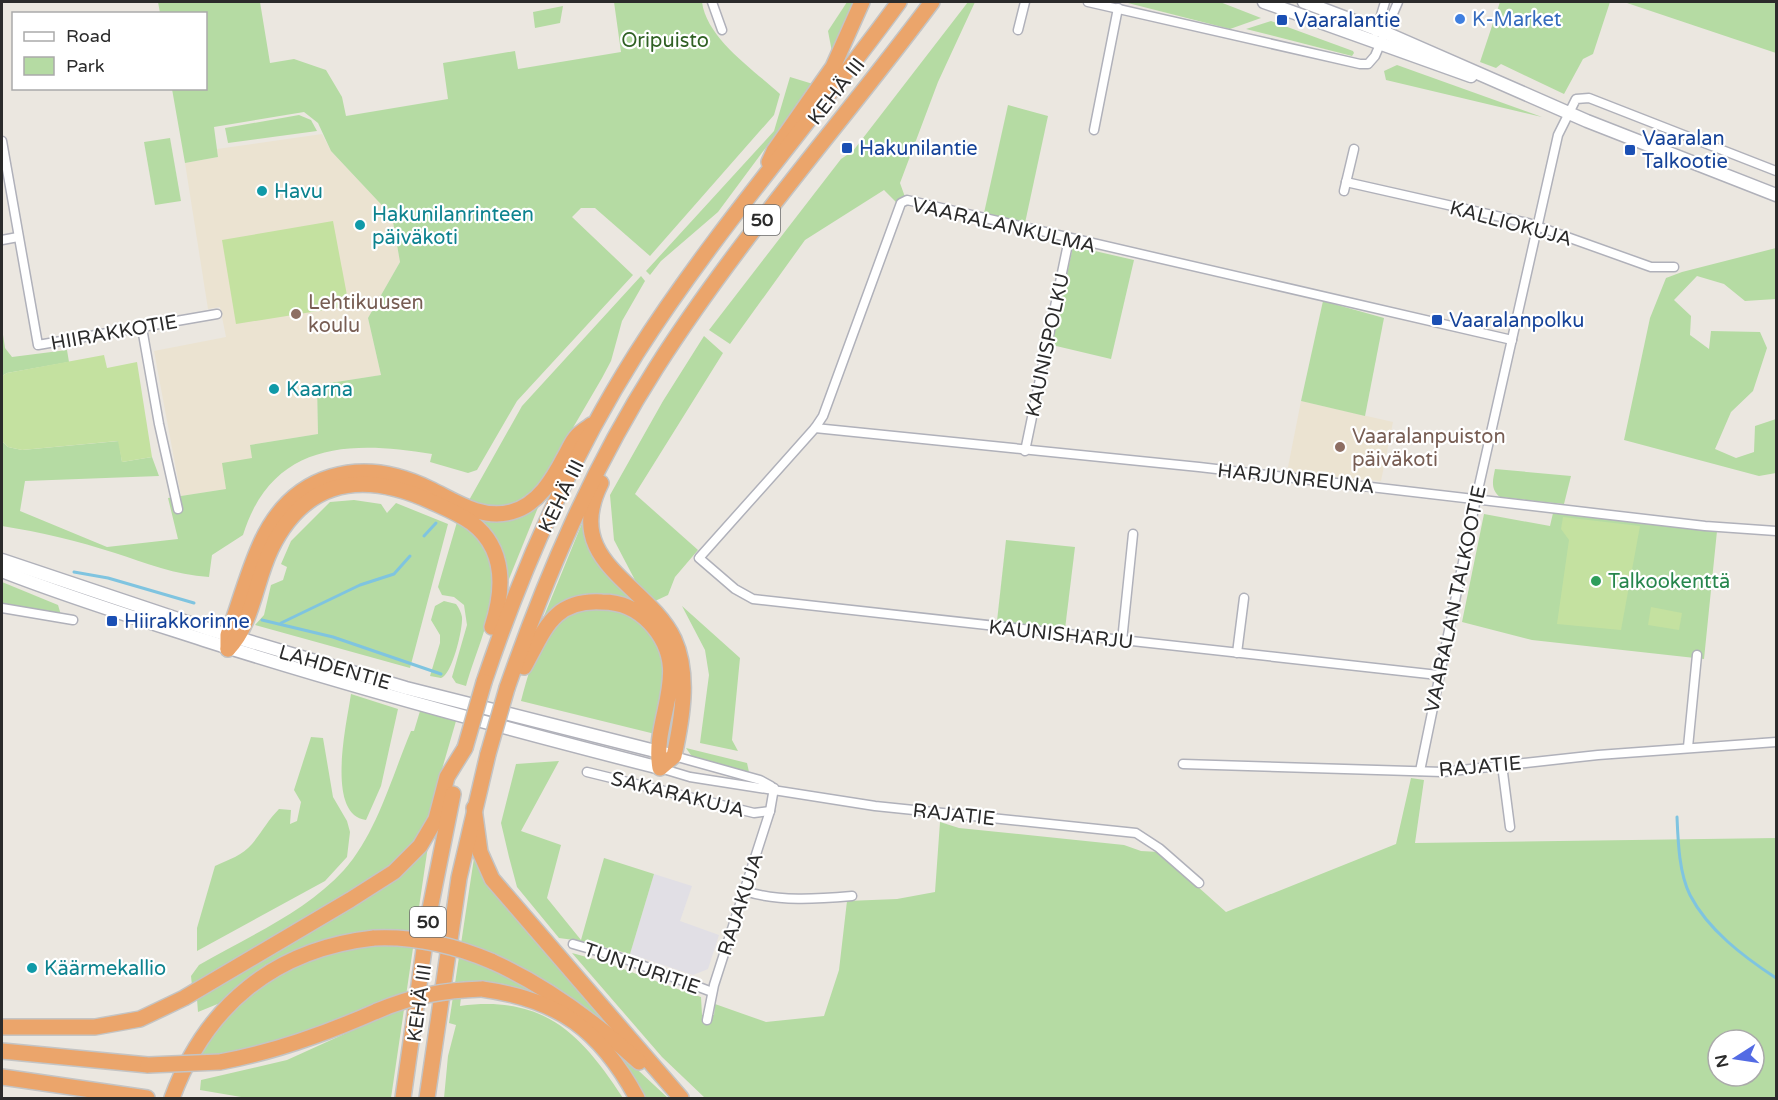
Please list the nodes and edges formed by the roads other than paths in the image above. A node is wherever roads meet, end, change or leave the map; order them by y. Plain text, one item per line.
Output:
1 (711, 2) edge
2 (862, 2) edge
3 (899, 2) edge
4 (932, 2) edge
5 (944, 2) edge
6 (1025, 2) edge
7 (1088, 2) edge
8 (1264, 2) edge
9 (1304, 2) edge
10 (1385, 2) edge
11 (1398, 2) edge
12 (1118, 8) junction
13 (913, 27) junction
14 (722, 30) dead end
15 (1018, 30) dead end
16 (1380, 31) junction
17 (1378, 45) junction
18 (1489, 81) junction
19 (1568, 114) junction
20 (1094, 130) dead end
21 (2, 141) edge
22 (1354, 149) dead end
23 (1776, 171) edge
24 (758, 187) junction
25 (1776, 195) edge
26 (1539, 226) junction
27 (18, 237) junction
28 (1069, 239) junction
29 (2, 240) edge
30 (1674, 267) dead end
31 (217, 314) dead end
32 (142, 328) junction
33 (1512, 340) junction
34 (623, 421) junction
35 (596, 422) junction
36 (815, 428) junction
37 (1024, 451) junction
38 (1476, 499) junction
39 (178, 509) dead end
40 (1776, 531) edge
41 (1133, 534) dead end
42 (699, 558) joint
43 (2, 560) edge
44 (2, 571) edge
45 (1244, 598) dead end
46 (2, 608) edge
47 (73, 620) dead end
48 (232, 641) junction
49 (1122, 641) junction
50 (1237, 653) junction
51 (1697, 655) dead end
52 (1438, 675) junction
53 (484, 682) junction
54 (507, 688) junction
55 (1776, 742) edge
56 (1688, 747) junction
57 (465, 748) junction
58 (674, 756) junction
59 (659, 760) junction
60 (1183, 764) dead end
61 (1502, 765) junction
62 (1420, 771) junction
63 (587, 772) dead end
64 (774, 788) junction
65 (474, 808) junction
66 (770, 811) junction
67 (1510, 827) dead end
68 (1199, 883) dead end
69 (745, 891) junction
70 (852, 896) dead end
71 (573, 944) dead end
72 (712, 992) junction
73 (707, 1020) dead end
74 (2, 1027) edge
75 (2, 1051) edge
76 (2, 1077) edge
77 (143, 1098) edge
78 (172, 1098) edge
79 (403, 1098) edge
80 (427, 1098) edge
81 (637, 1098) edge
82 (680, 1098) edge

1 - 14 street
2 - 24 highway
3 - 24 highway, KEHÄ III / 50
4 - 13 highway, KEHÄ III / 50
5 - 13 highway
6 - 15 street
7 - 12 street
8 - 17 main road
9 - 16 main road
10 - 16 street
11 - 16 street
12 - 17 street
12 - 20 street
13 - 34 highway, KEHÄ III / 50
16 - 17 street
16 - 18 main road
17 - 18 main road
18 - 19 main road
19 - 23 street
19 - 25 main road
19 - 26 street, VAARALAN TALKOOTIE
21 - 27 street, HIIRAKKOTIE
22 - 26 street, KALLIOKUJA
24 - 35 highway, KEHÄ III / 50
26 - 30 street, KALLIOKUJA
26 - 33 street, VAARALAN TALKOOTIE
27 - 29 street
27 - 32 street, HIIRAKKOTIE
28 - 33 street, VAARALANKULMA
28 - 36 street, VAARALANKULMA
28 - 37 street, KAUNISPOLKU
31 - 32 street, HIIRAKKOTIE
32 - 39 street
33 - 38 street, VAARALAN TALKOOTIE
34 - 54 highway, KEHÄ III / 50
34 - 58 highway
35 - 48 highway
35 - 53 highway, KEHÄ III / 50
36 - 37 street, HARJUNREUNA
36 - 42 street, VAARALANKULMA
37 - 38 street, HARJUNREUNA
38 - 40 street, HARJUNREUNA
38 - 52 street, VAARALAN TALKOOTIE
41 - 49 street
42 - 49 street, KAUNISHARJU
43 - 48 main road, LAHDENTIE
44 - 48 main road, LAHDENTIE
45 - 50 street
46 - 47 street
48 - 53 highway
48 - 59 main road, LAHDENTIE
49 - 50 street, KAUNISHARJU
50 - 52 street, KAUNISHARJU
51 - 56 street
52 - 62 street, VAARALAN TALKOOTIE
53 - 57 highway, KEHÄ III / 50, bridge
54 - 59 highway
54 - 65 highway, KEHÄ III / 50, bridge
55 - 56 street, RAJATIE
56 - 61 street, RAJATIE
57 - 74 highway
57 - 79 highway, KEHÄ III / 50
58 - 59 highway
58 - 64 street, RAJATIE
59 - 64 street, RAJATIE
60 - 62 street, RAJATIE
61 - 62 street, RAJATIE
61 - 67 street
63 - 66 street, SAKARAKUJA
64 - 66 street, RAJAKUJA
64 - 68 street, RAJATIE
65 - 80 highway, KEHÄ III / 50
65 - 82 highway
66 - 69 street, RAJAKUJA
69 - 70 street
69 - 72 street, RAJAKUJA
71 - 72 street, TUNTURITIE
72 - 73 street, RAJAKUJA
75 - 81 highway, bridge
76 - 77 highway
78 - 82 highway, bridge

